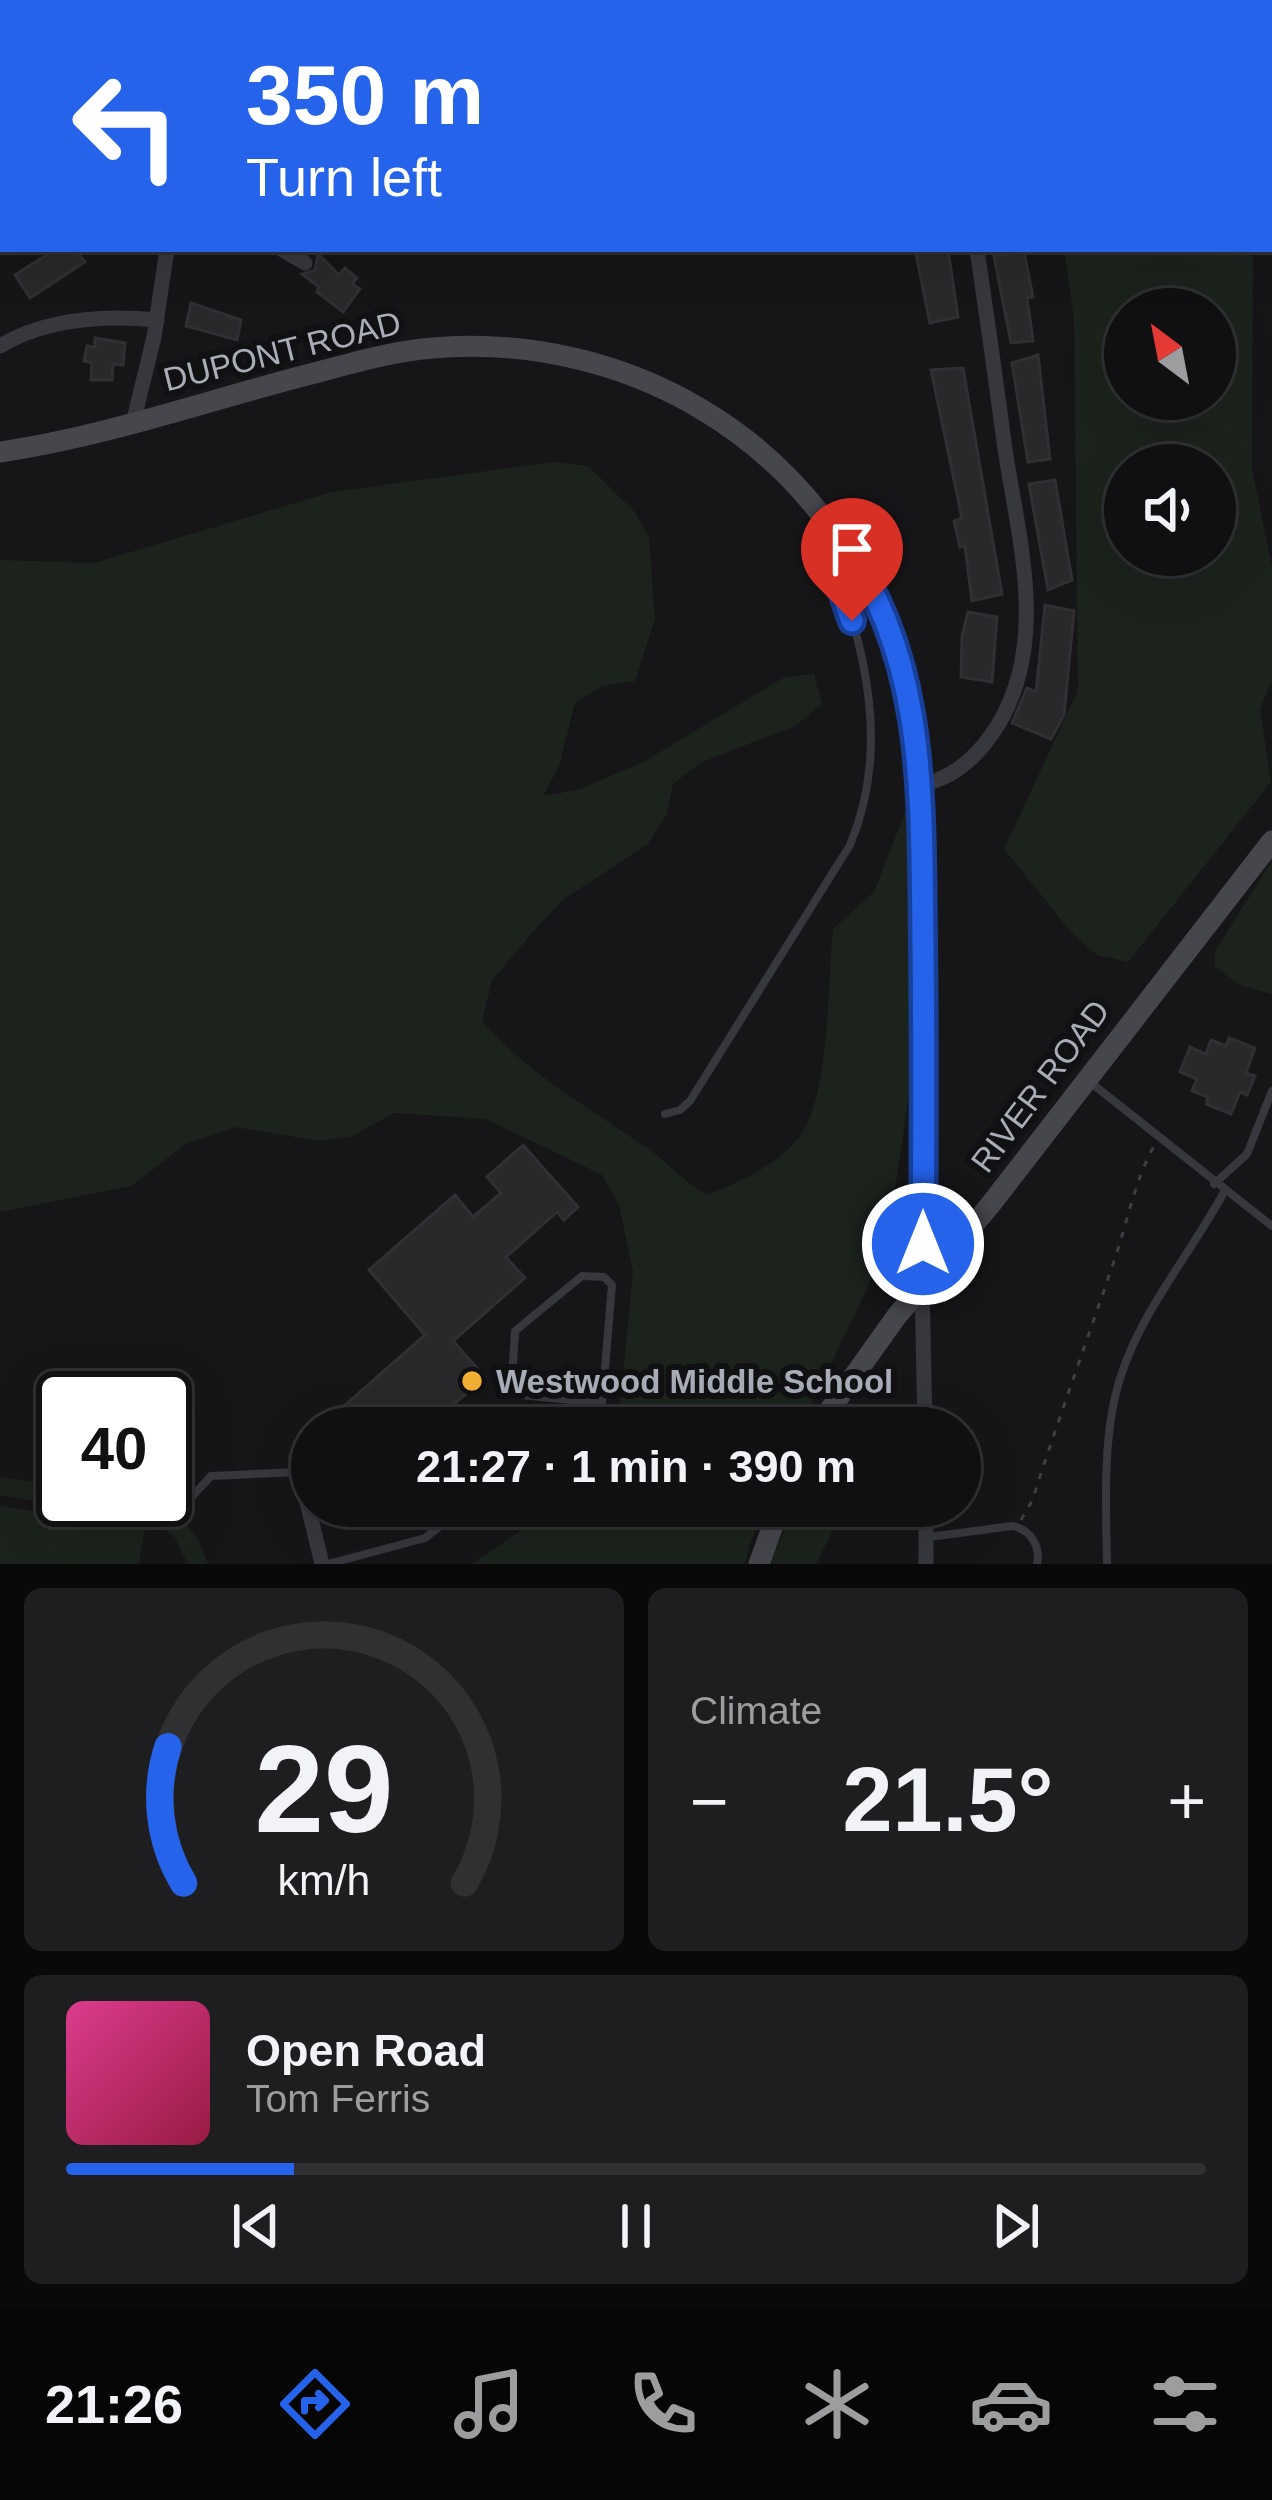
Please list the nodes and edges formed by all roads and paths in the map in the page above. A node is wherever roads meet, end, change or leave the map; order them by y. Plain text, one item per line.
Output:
1 (167, 252) edge
2 (286, 252) edge
3 (977, 252) edge
4 (304, 263) dead end
5 (158, 320) junction
6 (0, 346) edge
7 (133, 423) junction
8 (0, 452) edge
9 (842, 542) junction
10 (920, 785) junction
11 (1272, 841) edge
12 (1086, 1078) junction
13 (1272, 1091) edge
14 (665, 1114) dead end
15 (1158, 1138) junction
16 (1214, 1184) junction
17 (1224, 1192) junction
18 (1272, 1226) edge
19 (922, 1283) junction
20 (602, 1403) junction
21 (602, 1407) edge
22 (832, 1407) edge
23 (925, 1407) edge
24 (291, 1466) edge
25 (192, 1497) edge
26 (315, 1527) edge
27 (439, 1527) edge
28 (772, 1527) edge
29 (926, 1527) edge
30 (1017, 1527) junction
31 (926, 1538) junction
32 (325, 1564) edge
33 (759, 1564) edge
34 (926, 1564) edge
35 (1037, 1564) edge
36 (1107, 1564) edge

1 - 5 street
2 - 4 street
3 - 10 street
5 - 6 street
5 - 7 street
7 - 8 street, DUPONT ROAD
7 - 9 street, DUPONT ROAD
9 - 10 street, DUPONT ROAD
9 - 14 lane
10 - 19 street, DUPONT ROAD
11 - 12 street, RIVER ROAD
12 - 15 lane
12 - 19 street, RIVER ROAD
13 - 16 lane
15 - 16 lane
15 - 30 path
16 - 17 lane
17 - 18 lane
17 - 36 lane
19 - 22 street, RIVER ROAD
19 - 23 street
20 - 20 lane
20 - 21 lane
24 - 25 lane
26 - 32 street
27 - 32 lane
28 - 33 street
29 - 31 street
30 - 31 lane
30 - 35 lane
31 - 34 street

